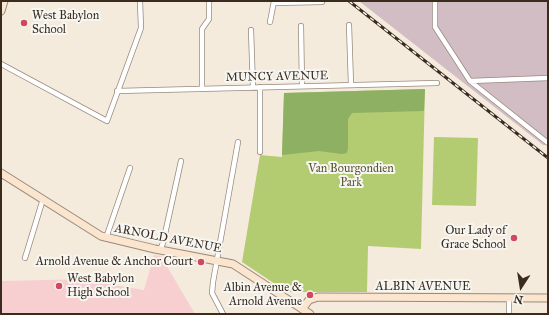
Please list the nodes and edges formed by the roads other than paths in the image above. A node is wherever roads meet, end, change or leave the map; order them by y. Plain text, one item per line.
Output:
1 (4, 1) edge
2 (140, 1) edge
3 (209, 1) edge
4 (434, 1) edge
5 (1, 2) edge
6 (274, 2) edge
7 (322, 2) dead end
8 (1, 12) edge
9 (270, 22) dead end
10 (301, 26) dead end
11 (349, 26) dead end
12 (251, 30) dead end
13 (1, 64) edge
14 (548, 78) edge
15 (470, 81) junction
16 (437, 83) dead end
17 (351, 85) junction
18 (302, 86) junction
19 (260, 87) junction
20 (253, 88) junction
21 (202, 89) junction
22 (118, 91) junction
23 (238, 142) dead end
24 (548, 143) edge
25 (260, 152) dead end
26 (181, 161) dead end
27 (130, 168) dead end
28 (1, 173) edge
29 (43, 199) junction
30 (106, 238) junction
31 (160, 250) junction
32 (25, 258) dead end
33 (216, 260) junction
34 (509, 298) junction
35 (548, 298) edge
36 (302, 309) junction
37 (223, 314) edge
38 (310, 314) edge
39 (509, 314) edge

1 - 5 street
1 - 8 street
2 - 22 street
3 - 21 street
4 - 15 street
6 - 7 street
6 - 9 street
10 - 18 street
11 - 17 street
12 - 20 street
13 - 22 street
14 - 15 street
15 - 24 street
16 - 17 street, MUNCY AVENUE
17 - 18 street, MUNCY AVENUE
18 - 19 street, MUNCY AVENUE
19 - 20 street, MUNCY AVENUE
19 - 25 street
20 - 21 street, MUNCY AVENUE
21 - 22 street, MUNCY AVENUE
23 - 33 street
26 - 31 street
27 - 30 street
28 - 29 street, ARNOLD AVENUE
29 - 30 street, ARNOLD AVENUE
29 - 32 street
30 - 31 street, ARNOLD AVENUE
31 - 33 street, ARNOLD AVENUE
33 - 36 street, ARNOLD AVENUE
33 - 37 street
34 - 35 street, ALBIN AVENUE
34 - 36 street, ALBIN AVENUE
34 - 39 street
36 - 38 street, ARNOLD AVENUE

